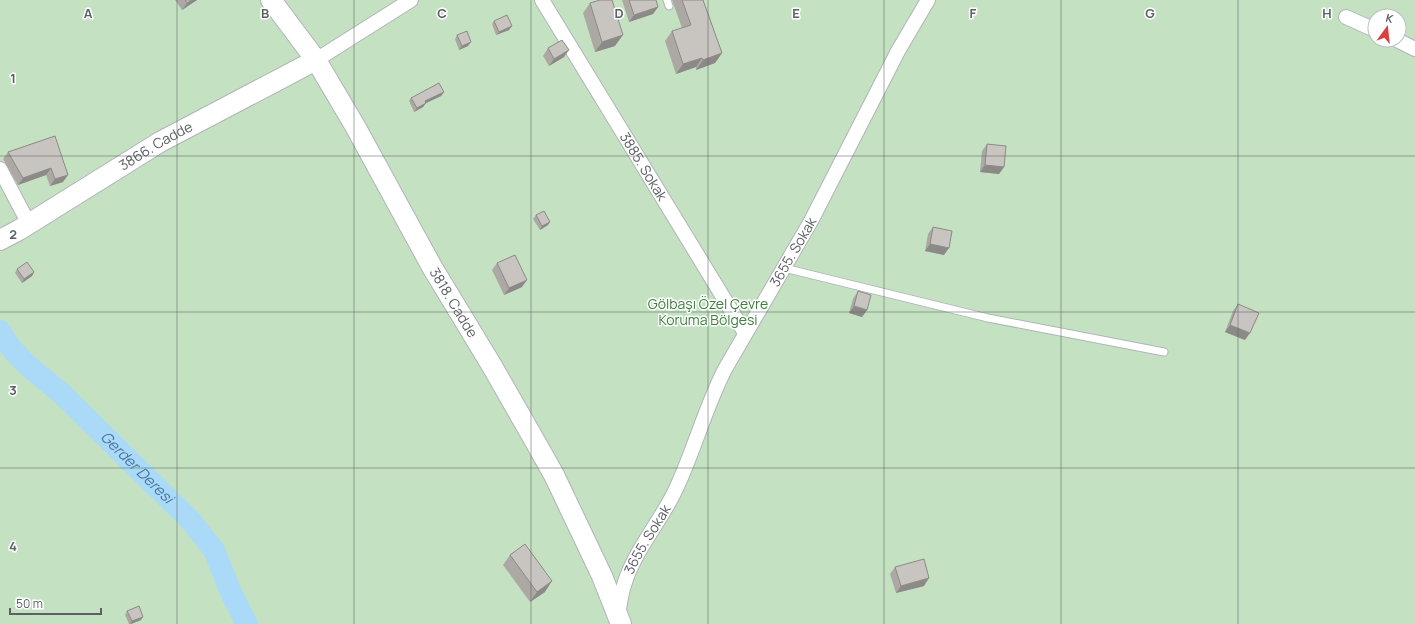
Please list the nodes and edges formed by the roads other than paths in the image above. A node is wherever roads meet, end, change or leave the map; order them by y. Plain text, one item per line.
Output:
1 (271, 0) edge
2 (411, 0) edge
3 (542, 0) edge
4 (928, 0) edge
5 (1346, 16) dead end
6 (1367, 26) edge
7 (316, 60) junction
8 (0, 169) edge
9 (29, 224) junction
10 (0, 240) edge
11 (784, 268) junction
12 (745, 333) junction
13 (1164, 352) dead end
14 (618, 621) edge

1 - 7 street, 3818. Cadde
2 - 7 street
3 - 12 street, 3885. Sokak
4 - 11 street, 3655. Sokak
5 - 6 street
7 - 9 street, 3866. Cadde
7 - 14 street, 3818. Cadde
8 - 9 street
9 - 10 street, 3866. Cadde
11 - 12 street, 3655. Sokak
11 - 13 lane
12 - 14 street, 3655. Sokak

